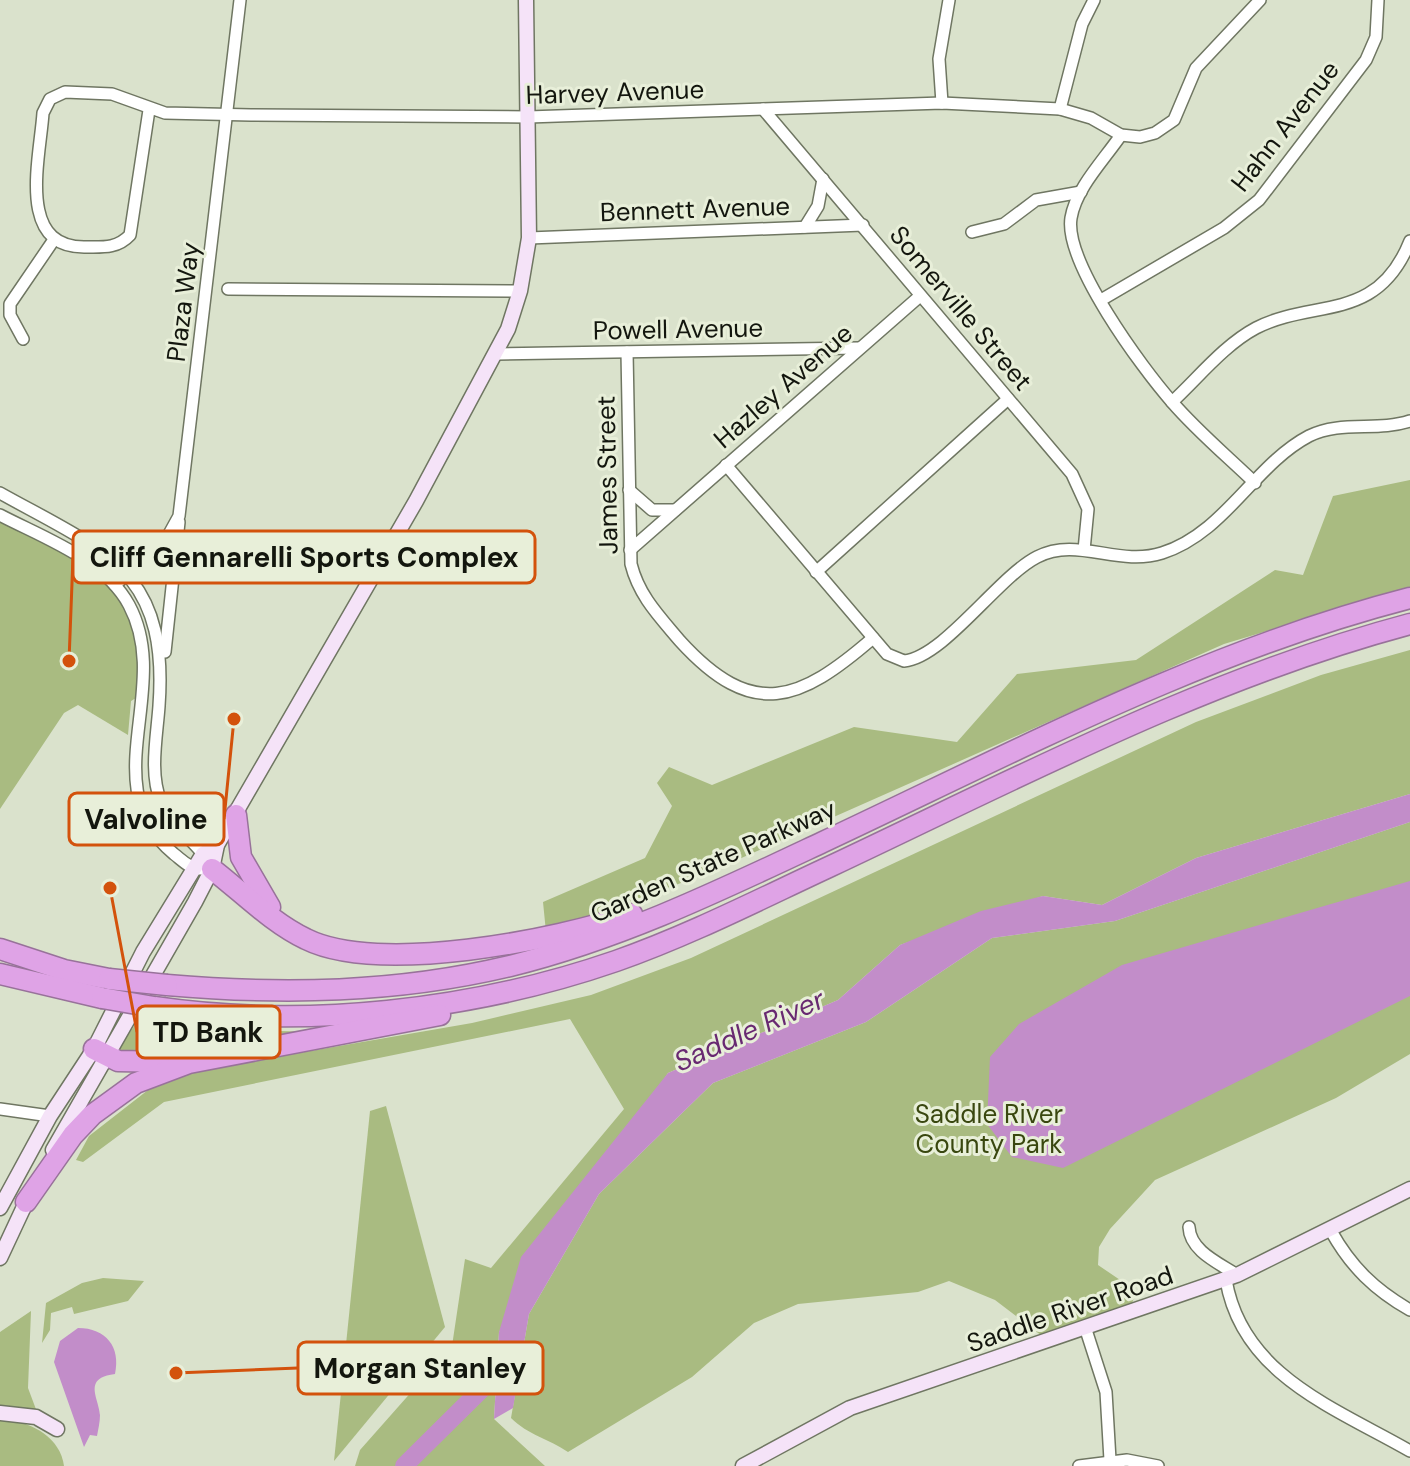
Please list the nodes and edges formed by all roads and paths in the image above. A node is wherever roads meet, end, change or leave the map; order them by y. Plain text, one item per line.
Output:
1 (240, 0) edge
2 (526, 0) edge
3 (949, 0) edge
4 (1094, 0) edge
5 (1260, 0) edge
6 (1378, 0) edge
7 (942, 103) junction
8 (763, 109) junction
9 (1060, 109) junction
10 (149, 110) junction
11 (227, 114) junction
12 (528, 117) junction
13 (1121, 135) junction
14 (823, 179) junction
15 (1081, 192) junction
16 (863, 225) junction
17 (805, 227) junction
18 (972, 232) dead end
19 (529, 238) junction
20 (53, 241) junction
21 (1410, 241) edge
22 (228, 289) dead end
23 (520, 291) junction
24 (920, 296) junction
25 (1101, 300) junction
26 (23, 339) dead end
27 (859, 348) junction
28 (627, 352) junction
29 (497, 354) junction
30 (1008, 399) junction
31 (1172, 402) junction
32 (1410, 421) edge
33 (726, 465) junction
34 (1255, 483) junction
35 (629, 490) junction
36 (0, 493) edge
37 (182, 499) junction
38 (676, 509) junction
39 (31, 511) junction
40 (0, 515) edge
41 (22, 527) junction
42 (630, 550) junction
43 (1084, 550) junction
44 (816, 572) junction
45 (128, 574) junction
46 (115, 585) junction
47 (1410, 598) edge
48 (1410, 624) edge
49 (873, 638) junction
50 (161, 676) junction
51 (236, 815) junction
52 (816, 846) junction
53 (203, 864) junction
54 (285, 926) junction
55 (0, 949) edge
56 (615, 961) junction
57 (0, 974) edge
58 (105, 988) junction
59 (100, 1053) junction
60 (218, 1057) junction
61 (0, 1109) edge
62 (50, 1116) junction
63 (1410, 1189) edge
64 (26, 1202) junction
65 (0, 1208) edge
66 (1189, 1227) dead end
67 (1331, 1231) junction
68 (0, 1258) edge
69 (1232, 1278) junction
70 (1410, 1310) edge
71 (1086, 1330) junction
72 (0, 1413) edge
73 (57, 1429) dead end
74 (1410, 1451) edge
75 (1110, 1460) junction
76 (743, 1466) edge
77 (1079, 1466) edge
78 (1158, 1466) edge

1 - 11 street, Plaza Way
2 - 12 main road
3 - 7 street
4 - 9 street
5 - 13 street
6 - 25 street, Hahn Avenue
7 - 8 street, Harvey Avenue
7 - 9 street, Harvey Avenue
8 - 12 street, Harvey Avenue
8 - 14 street, Somerville Street
9 - 13 street, Harvey Avenue
10 - 11 street, Harvey Avenue
10 - 20 street
10 - 20 street, Harvey Avenue
11 - 12 street, Harvey Avenue
11 - 37 street, Plaza Way
12 - 19 main road
13 - 15 street
14 - 16 street, Somerville Street
14 - 17 street
15 - 18 street
15 - 25 street
16 - 17 street, Bennett Avenue
16 - 24 street, Somerville Street
17 - 19 street, Bennett Avenue
19 - 23 main road
20 - 26 street
21 - 31 street
22 - 23 street
23 - 29 main road
24 - 27 street, Hazley Avenue
24 - 30 street, Somerville Street
25 - 31 street
27 - 28 street, Powell Avenue
27 - 33 street, Hazley Avenue
28 - 29 street, Powell Avenue
28 - 35 street, James Street
29 - 51 main road
30 - 43 street, Somerville Street
30 - 44 street
31 - 34 street
32 - 34 street
33 - 38 street, Hazley Avenue
33 - 44 street
34 - 43 street
35 - 38 street
35 - 42 street, James Street
36 - 39 street
37 - 45 street, Plaza Way
37 - 50 street
38 - 42 street, Hazley Avenue
39 - 41 street
39 - 45 street
40 - 41 street
41 - 46 street
42 - 49 street, James Street
43 - 49 street
44 - 49 street
45 - 46 street, Plaza Way
45 - 50 street
46 - 53 street
47 - 52 highway, Garden State Parkway
48 - 56 highway, Garden State Parkway
50 - 53 street
51 - 53 main road
51 - 54 highway
52 - 54 highway
52 - 58 highway, Garden State Parkway, bridge
53 - 54 highway
53 - 59 main road
55 - 58 highway, Garden State Parkway
56 - 58 highway, Garden State Parkway, bridge
56 - 60 highway
57 - 58 highway, Garden State Parkway
59 - 60 highway
59 - 62 main road
59 - 64 main road
60 - 64 highway
61 - 62 street
62 - 65 main road
63 - 67 main road, Saddle River Road
64 - 68 main road
66 - 69 street
67 - 69 main road, Saddle River Road
67 - 70 street
69 - 71 main road, Saddle River Road
69 - 74 street
71 - 75 street
71 - 76 main road, Saddle River Road
72 - 73 main road
75 - 77 street
75 - 78 street

